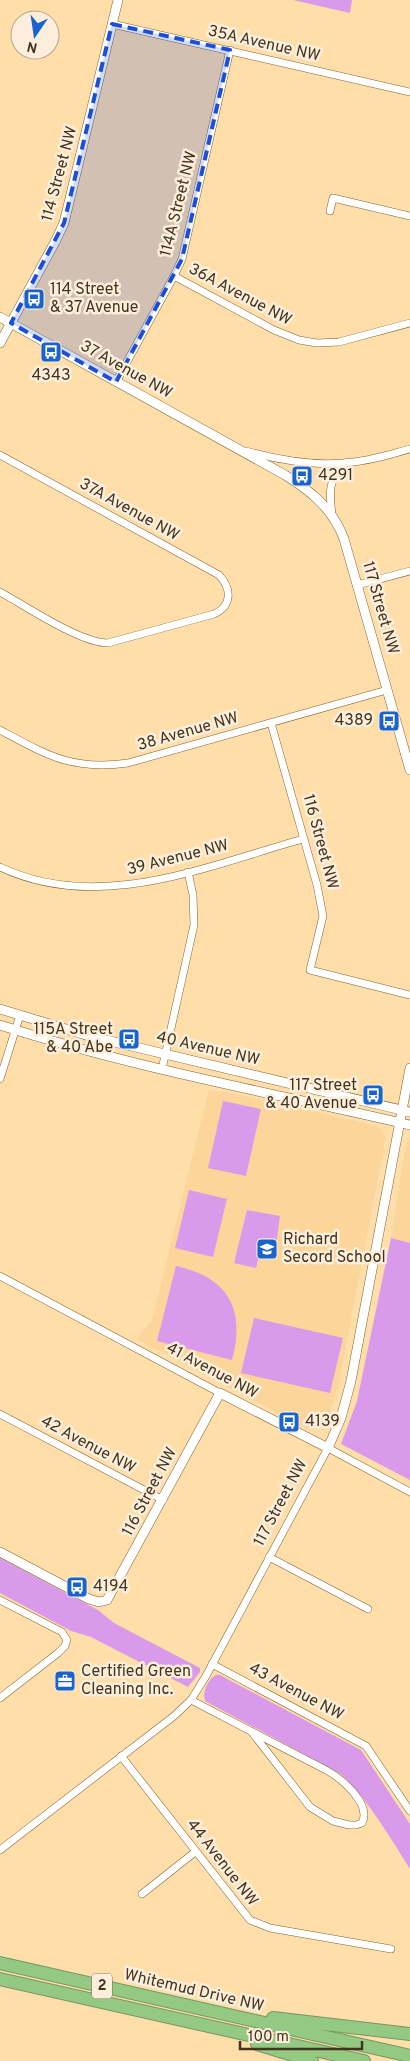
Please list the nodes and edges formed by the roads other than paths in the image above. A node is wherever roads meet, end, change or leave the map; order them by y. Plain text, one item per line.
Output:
1 (118, 0) edge
2 (112, 24) junction
3 (230, 50) junction
4 (410, 92) edge
5 (330, 211) dead end
6 (410, 216) edge
7 (174, 276) junction
8 (0, 317) edge
9 (11, 323) junction
10 (410, 323) edge
11 (0, 343) edge
12 (116, 382) junction
13 (238, 448) junction
14 (410, 449) edge
15 (0, 455) edge
16 (346, 463) junction
17 (332, 514) junction
18 (410, 571) edge
19 (357, 585) junction
20 (0, 592) edge
21 (388, 690) junction
22 (271, 722) junction
23 (0, 730) edge
24 (410, 770) edge
25 (303, 839) junction
26 (0, 867) edge
27 (188, 872) junction
28 (410, 995) edge
29 (0, 1009) edge
30 (20, 1016) junction
31 (0, 1025) edge
32 (16, 1030) junction
33 (165, 1055) junction
34 (410, 1068) edge
35 (162, 1069) junction
36 (0, 1080) edge
37 (406, 1111) edge
38 (400, 1123) junction
39 (410, 1125) edge
40 (0, 1276) edge
41 (220, 1393) junction
42 (0, 1414) edge
43 (328, 1448) junction
44 (410, 1492) edge
45 (163, 1500) junction
46 (0, 1552) edge
47 (269, 1557) junction
48 (0, 1600) edge
49 (368, 1609) dead end
50 (212, 1664) junction
51 (0, 1698) edge
52 (191, 1700) junction
53 (252, 1731) junction
54 (121, 1756) junction
55 (410, 1811) edge
56 (0, 1850) edge
57 (195, 1852) junction
58 (142, 1894) dead end
59 (391, 1949) dead end
60 (0, 1963) edge
61 (0, 1979) edge
62 (204, 2010) junction
63 (203, 2025) junction
64 (410, 2034) edge
65 (410, 2056) edge
66 (312, 2061) edge
67 (364, 2061) edge

1 - 2 street, 114 Street NW
2 - 3 street, 35A Avenue NW
2 - 9 street, 114 Street NW
3 - 4 street, 35A Avenue NW
3 - 7 street, 114A Street NW
5 - 6 street
7 - 10 street, 36A Avenue NW
7 - 12 street, 114A Street NW
8 - 9 street, 37 Avenue NW
9 - 11 street, 114 Street NW
9 - 12 street, 37 Avenue NW
12 - 13 street, 37 Avenue NW
13 - 16 street, 37 Avenue NW
13 - 17 street, 37 Avenue NW
14 - 16 street, 37 Avenue NW
15 - 20 street, 37A Avenue NW
16 - 17 street
17 - 19 street, 117 Street NW
18 - 19 street
19 - 21 street, 117 Street NW
21 - 22 street, 38 Avenue NW
21 - 24 street, 117 Street NW
22 - 23 street, 38 Avenue NW
22 - 25 street, 116 Street NW
25 - 27 street, 39 Avenue NW
25 - 28 street, 116 Street NW
26 - 27 street, 39 Avenue NW
27 - 33 street
29 - 30 street, 40 Avenue NW
30 - 32 street
30 - 33 street, 40 Avenue NW
31 - 32 street, 40 Avenue NW
32 - 35 street, 40 Avenue NW
32 - 36 street
33 - 35 street
33 - 37 street, 40 Avenue NW
34 - 37 street, 117 Street NW
35 - 38 street, 40 Avenue NW
37 - 38 street, 117 Street NW
38 - 39 street, 40 Avenue NW
38 - 43 street, 117 Street NW
40 - 41 street, 41 Avenue NW
41 - 43 street, 41 Avenue NW
41 - 45 street, 116 Street NW
42 - 45 street, 42 Avenue NW
43 - 44 street, 41 Avenue NW
43 - 47 street, 117 Street NW
45 - 46 street, 116 Street NW
47 - 49 street
47 - 50 street, 117 Street NW
48 - 51 street
50 - 52 street, 117 Street NW
50 - 55 street, 43 Avenue NW
52 - 53 street
52 - 54 street, 117 Street NW
53 - 53 street
54 - 56 street, 117 Street NW
54 - 57 street, 44 Avenue NW
57 - 58 street
57 - 59 street, 44 Avenue NW
60 - 62 highway, Whitemud Drive NW / 2
61 - 63 highway, Whitemud Drive NW / 2
62 - 64 highway
62 - 65 highway, Whitemud Drive NW / 2
63 - 66 highway
63 - 67 highway, Whitemud Drive NW / 2

